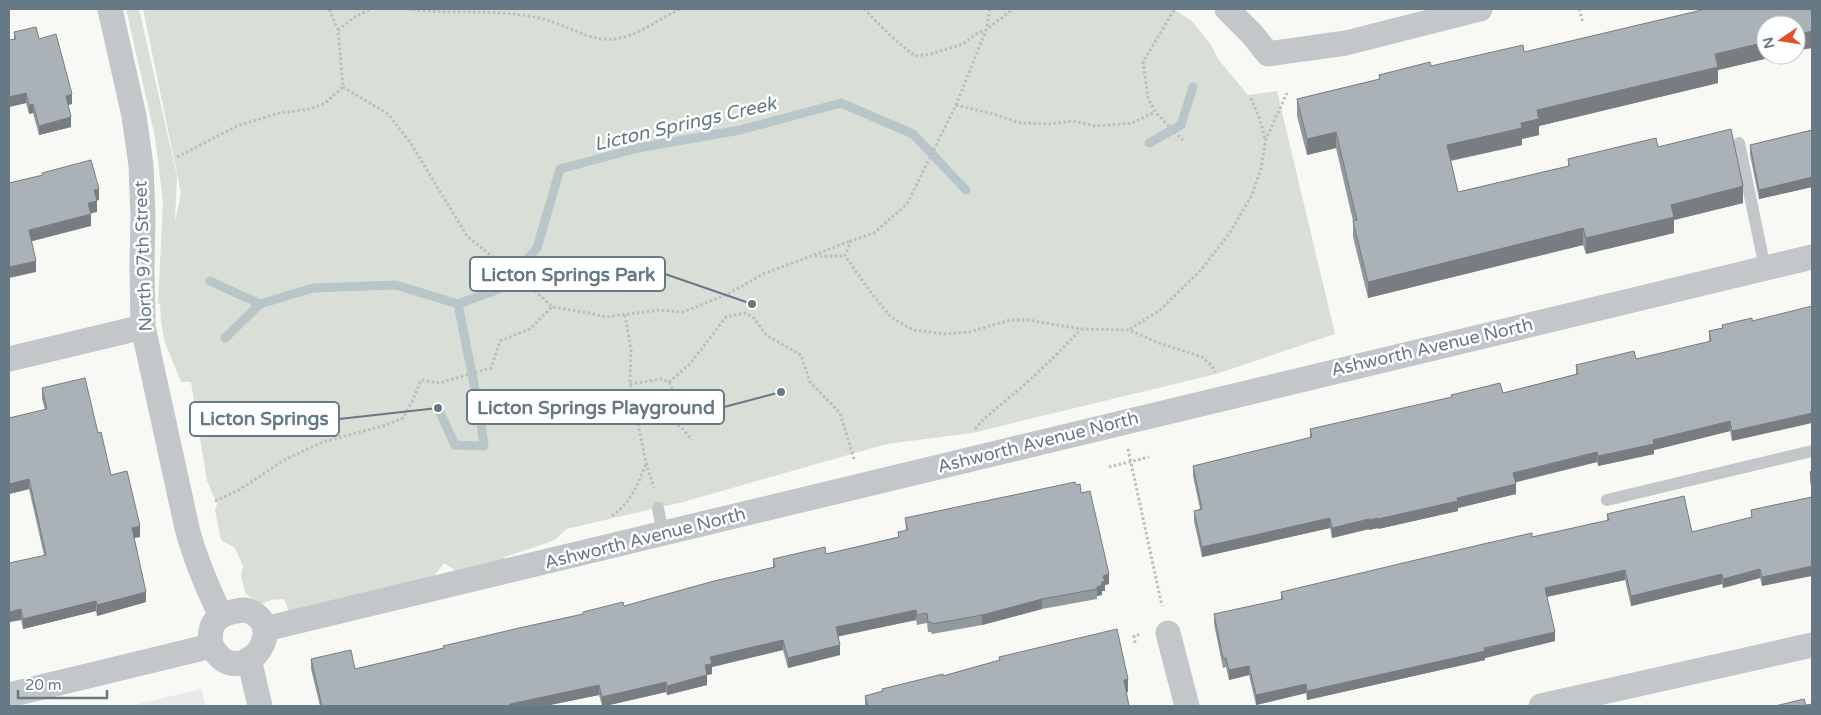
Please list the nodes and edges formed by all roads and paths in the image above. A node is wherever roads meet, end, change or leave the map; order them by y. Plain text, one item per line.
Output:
1 (110, 9) edge
2 (329, 9) edge
3 (371, 9) edge
4 (408, 9) edge
5 (680, 9) edge
6 (864, 9) edge
7 (990, 9) edge
8 (1013, 9) edge
9 (1227, 9) edge
10 (1480, 9) edge
11 (1579, 9) edge
12 (1174, 10) edge
13 (1583, 23) dead end
14 (338, 30) junction
15 (986, 30) junction
16 (342, 87) junction
17 (1287, 93) dead end
18 (1252, 98) dead end
19 (956, 105) junction
20 (1155, 112) junction
21 (1266, 139) junction
22 (1182, 140) dead end
23 (1739, 144) dead end
24 (177, 157) dead end
25 (851, 241) junction
26 (811, 256) junction
27 (845, 256) junction
28 (1812, 257) edge
29 (1766, 268) junction
30 (552, 307) junction
31 (625, 315) junction
32 (143, 327) junction
33 (1081, 329) junction
34 (1130, 330) junction
35 (9, 359) edge
36 (1216, 374) dead end
37 (669, 382) junction
38 (630, 384) junction
39 (664, 419) junction
40 (639, 425) junction
41 (972, 433) dead end
42 (692, 440) dead end
43 (1812, 452) edge
44 (1149, 457) dead end
45 (855, 460) dead end
46 (1130, 462) junction
47 (646, 463) junction
48 (1110, 467) dead end
49 (661, 493) dead end
50 (1606, 500) dead end
51 (215, 501) dead end
52 (658, 508) dead end
53 (606, 520) dead end
54 (663, 534) junction
55 (1163, 607) dead end
56 (221, 616) junction
57 (265, 629) junction
58 (1168, 633) dead end
59 (1812, 645) edge
60 (211, 646) junction
61 (249, 659) junction
62 (9, 695) edge
63 (260, 706) edge
64 (1188, 706) edge
65 (1541, 706) edge

1 - 32 street, North 97th Street
2 - 14 path
3 - 14 path
4 - 5 path
6 - 15 path
7 - 15 path
8 - 15 path
9 - 10 street
11 - 13 path
12 - 20 path
14 - 16 path
15 - 19 path
16 - 24 path
16 - 30 path
17 - 21 path
18 - 21 path
19 - 20 path
19 - 25 path
20 - 22 path
21 - 34 path
23 - 29 lane
25 - 26 path
25 - 27 path
26 - 27 path
26 - 31 path
27 - 33 path
28 - 29 street, Ashworth Avenue North
29 - 54 street, Ashworth Avenue North
30 - 31 path
30 - 51 path
31 - 38 path
32 - 35 street
32 - 56 street, North 97th Street
33 - 34 path
33 - 41 path
34 - 36 path
37 - 38 path
37 - 39 path
37 - 45 path
38 - 40 path
39 - 40 path
39 - 42 path
40 - 47 path
43 - 50 lane
44 - 46 path
46 - 48 path
46 - 55 path
47 - 49 path
47 - 53 path
52 - 54 lane
54 - 57 street, Ashworth Avenue North
56 - 57 street
56 - 60 street
57 - 61 street
58 - 64 street
59 - 65 street
60 - 61 street
60 - 62 street
61 - 63 street

